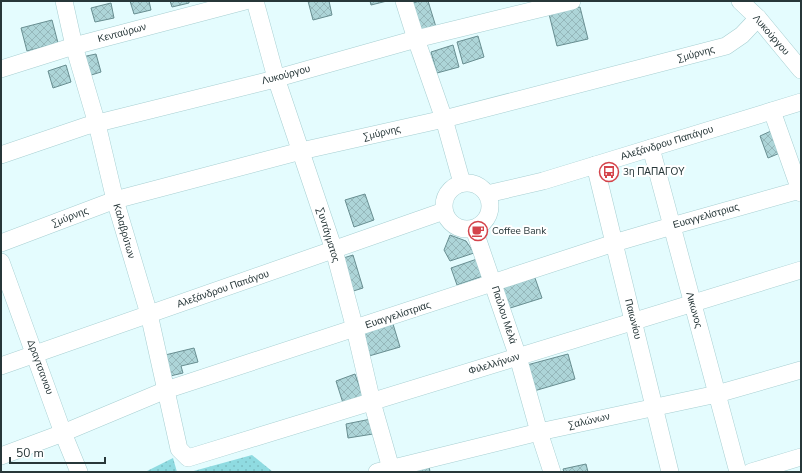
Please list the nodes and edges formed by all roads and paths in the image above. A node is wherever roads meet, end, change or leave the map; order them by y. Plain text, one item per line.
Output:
1 (64, 1) edge
2 (245, 1) edge
3 (255, 1) edge
4 (404, 1) edge
5 (572, 1) edge
6 (740, 1) edge
7 (758, 18) junction
8 (416, 39) junction
9 (74, 46) junction
10 (1, 69) edge
11 (801, 70) edge
12 (276, 78) junction
13 (801, 102) edge
14 (772, 111) junction
15 (444, 120) junction
16 (98, 124) junction
17 (651, 148) junction
18 (301, 151) junction
19 (1, 155) edge
20 (595, 165) junction
21 (462, 183) junction
22 (800, 192) edge
23 (487, 194) junction
24 (115, 200) junction
25 (444, 211) junction
26 (672, 226) junction
27 (474, 229) junction
28 (1, 243) edge
29 (614, 243) junction
30 (334, 250) junction
31 (1, 262) edge
32 (801, 270) edge
33 (493, 283) junction
34 (693, 303) junction
35 (148, 314) junction
36 (633, 321) junction
37 (355, 329) junction
38 (35, 354) junction
39 (518, 357) junction
40 (1, 366) edge
41 (801, 370) edge
42 (166, 390) junction
43 (717, 394) junction
44 (372, 402) junction
45 (654, 406) junction
46 (539, 432) junction
47 (63, 433) junction
48 (1, 456) edge
49 (188, 458) joint
50 (801, 458) edge
51 (387, 471) edge
52 (79, 472) edge
53 (552, 472) edge
54 (670, 472) edge
55 (738, 472) edge
56 (751, 472) edge

1 - 9 street, Καλαβρύτων
2 - 9 street, Κενταύρων
3 - 12 street, Συντάγματος
4 - 8 street
5 - 8 street, Λυκούργου
6 - 7 street, Λυκούργου
7 - 11 street, Λυκούργου
7 - 15 street, Σμύρνης
8 - 12 street, Λυκούργου
8 - 15 street
9 - 10 street, Κενταύρων
9 - 16 street, Καλαβρύτων
12 - 16 street, Λυκούργου
12 - 18 street, Συντάγματος
13 - 14 street, Αλεξάνδρου Παπάγου
14 - 17 street, Αλεξάνδρου Παπάγου
14 - 22 street
15 - 18 street, Σμύρνης
15 - 21 street
16 - 19 street, Λυκούργου
16 - 24 street, Καλαβρύτων
17 - 20 street, Αλεξάνδρου Παπάγου
17 - 26 street, Λικωνος
18 - 24 street, Σμύρνης
18 - 30 street, Συντάγματος
20 - 23 street, Αλεξάνδρου Παπάγου
20 - 29 street, Παιωνίου
21 - 23 street
21 - 25 street
22 - 26 street, Ευαγγελίστριας
23 - 27 street
24 - 28 street, Σμύρνης
24 - 35 street, Καλαβρύτων
25 - 27 street
25 - 30 street, Αλεξάνδρου Παπάγου
26 - 29 street, Ευαγγελίστριας
26 - 34 street, Λικωνος
27 - 33 street, Παύλου Μελά
29 - 33 street, Ευαγγελίστριας
29 - 36 street, Παιωνίου
30 - 35 street, Αλεξάνδρου Παπάγου
30 - 37 street, Συντάγματος
31 - 38 street, Δραγτσανιου
32 - 34 street, Φιλελλήνων
33 - 37 street, Ευαγγελίστριας
33 - 39 street, Παύλου Μελά
34 - 36 street, Φιλελλήνων
34 - 43 street, Λικωνος
35 - 38 street, Αλεξάνδρου Παπάγου
35 - 42 street, Καλαβρύτων
36 - 39 street, Φιλελλήνων
36 - 45 street, Παιωνίου
37 - 42 street, Ευαγγελίστριας
37 - 44 street, Συντάγματος
38 - 40 street, Αλεξάνδρου Παπάγου
38 - 47 street, Δραγτσανιου
39 - 44 street, Φιλελλήνων
39 - 46 street, Παύλου Μελά
41 - 43 street, Σαλώνων
42 - 47 street, Ευαγγελίστριας
42 - 49 street, Καλαβρύτων
43 - 45 street, Σαλώνων
43 - 55 street, Λικωνος
44 - 49 street, Φιλελλήνων
44 - 51 street, Συντάγματος
45 - 46 street, Σαλώνων
45 - 54 street, Παιωνίου
46 - 51 street, Σαλώνων
46 - 53 street, Παύλου Μελά
47 - 48 street, Ευαγγελίστριας
47 - 52 street, Δραγτσανιου
50 - 56 street

